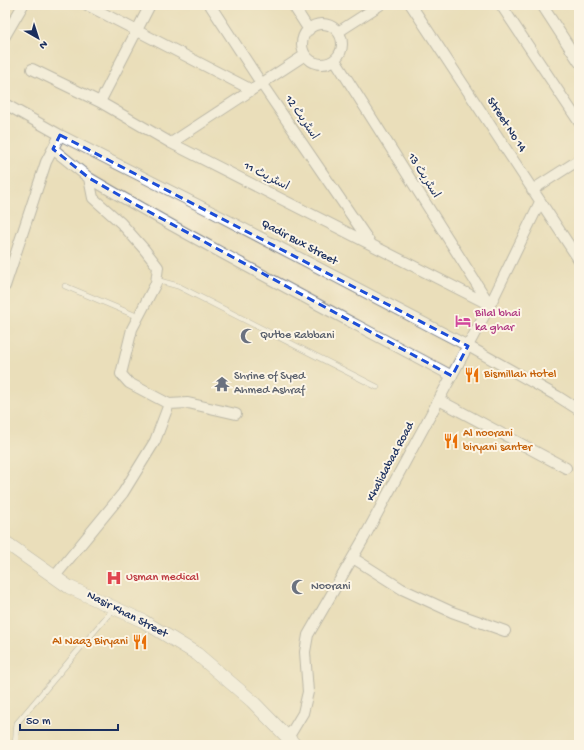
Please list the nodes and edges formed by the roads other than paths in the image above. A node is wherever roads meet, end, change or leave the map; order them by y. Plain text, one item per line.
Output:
1 (23, 5) edge
2 (87, 5) edge
3 (150, 5) edge
4 (210, 5) edge
5 (293, 5) edge
6 (380, 5) edge
7 (411, 5) edge
8 (501, 5) edge
9 (542, 5) edge
10 (137, 30) junction
11 (309, 30) junction
12 (338, 32) junction
13 (5, 36) edge
14 (305, 55) junction
15 (335, 60) junction
16 (579, 62) edge
17 (32, 69) dead end
18 (261, 83) junction
19 (252, 90) junction
20 (100, 102) junction
21 (5, 104) edge
22 (579, 122) edge
23 (60, 135) junction
24 (171, 143) junction
25 (53, 149) junction
26 (579, 160) edge
27 (90, 178) junction
28 (532, 190) junction
29 (540, 202) junction
30 (372, 246) junction
31 (579, 260) edge
32 (156, 280) junction
33 (5, 286) edge
34 (65, 286) dead end
35 (490, 305) junction
36 (139, 317) junction
37 (468, 346) junction
38 (452, 376) junction
39 (377, 387) dead end
40 (439, 400) junction
41 (169, 404) junction
42 (579, 410) edge
43 (236, 414) dead end
44 (566, 468) dead end
45 (5, 542) edge
46 (353, 558) junction
47 (55, 576) junction
48 (114, 608) junction
49 (505, 631) dead end
50 (292, 741) edge
51 (15, 745) edge

1 - 13 street
2 - 10 street
3 - 10 street
4 - 18 street, اسٹریٹ 12
5 - 11 street
6 - 12 street
7 - 28 street, Street No 14
8 - 22 street
9 - 16 street
10 - 19 street
10 - 20 street
11 - 12 street
11 - 14 street
12 - 15 street
14 - 15 street
14 - 18 street
15 - 35 street, اسٹریٹ 13
17 - 20 street, اسٹریٹ 11
18 - 19 street
18 - 30 street, اسٹریٹ 12
19 - 24 street
20 - 24 street, اسٹریٹ 11
21 - 23 street, Qadir Bux Street
23 - 25 street
23 - 37 street, Qadir Bux Street
24 - 30 street, اسٹریٹ 11
25 - 27 street
25 - 33 street
26 - 28 street
27 - 32 street
27 - 38 street
28 - 29 street, Street No 14
29 - 31 street, Street No 14
29 - 35 street, Khalidabad Road
30 - 35 street, اسٹریٹ 11
32 - 36 street
32 - 39 lane
34 - 36 lane
35 - 37 street, Khalidabad Road
36 - 41 street
37 - 38 street, Khalidabad Road
37 - 42 street, Qadir Bux Street
38 - 40 street, Khalidabad Road
40 - 44 street
40 - 46 street, Khalidabad Road
41 - 43 street
41 - 47 street
45 - 47 street, Nasir Khan Street
46 - 49 street
46 - 50 street, Khalidabad Road
47 - 48 street, Nasir Khan Street
48 - 50 street, Nasir Khan Street
48 - 51 lane

